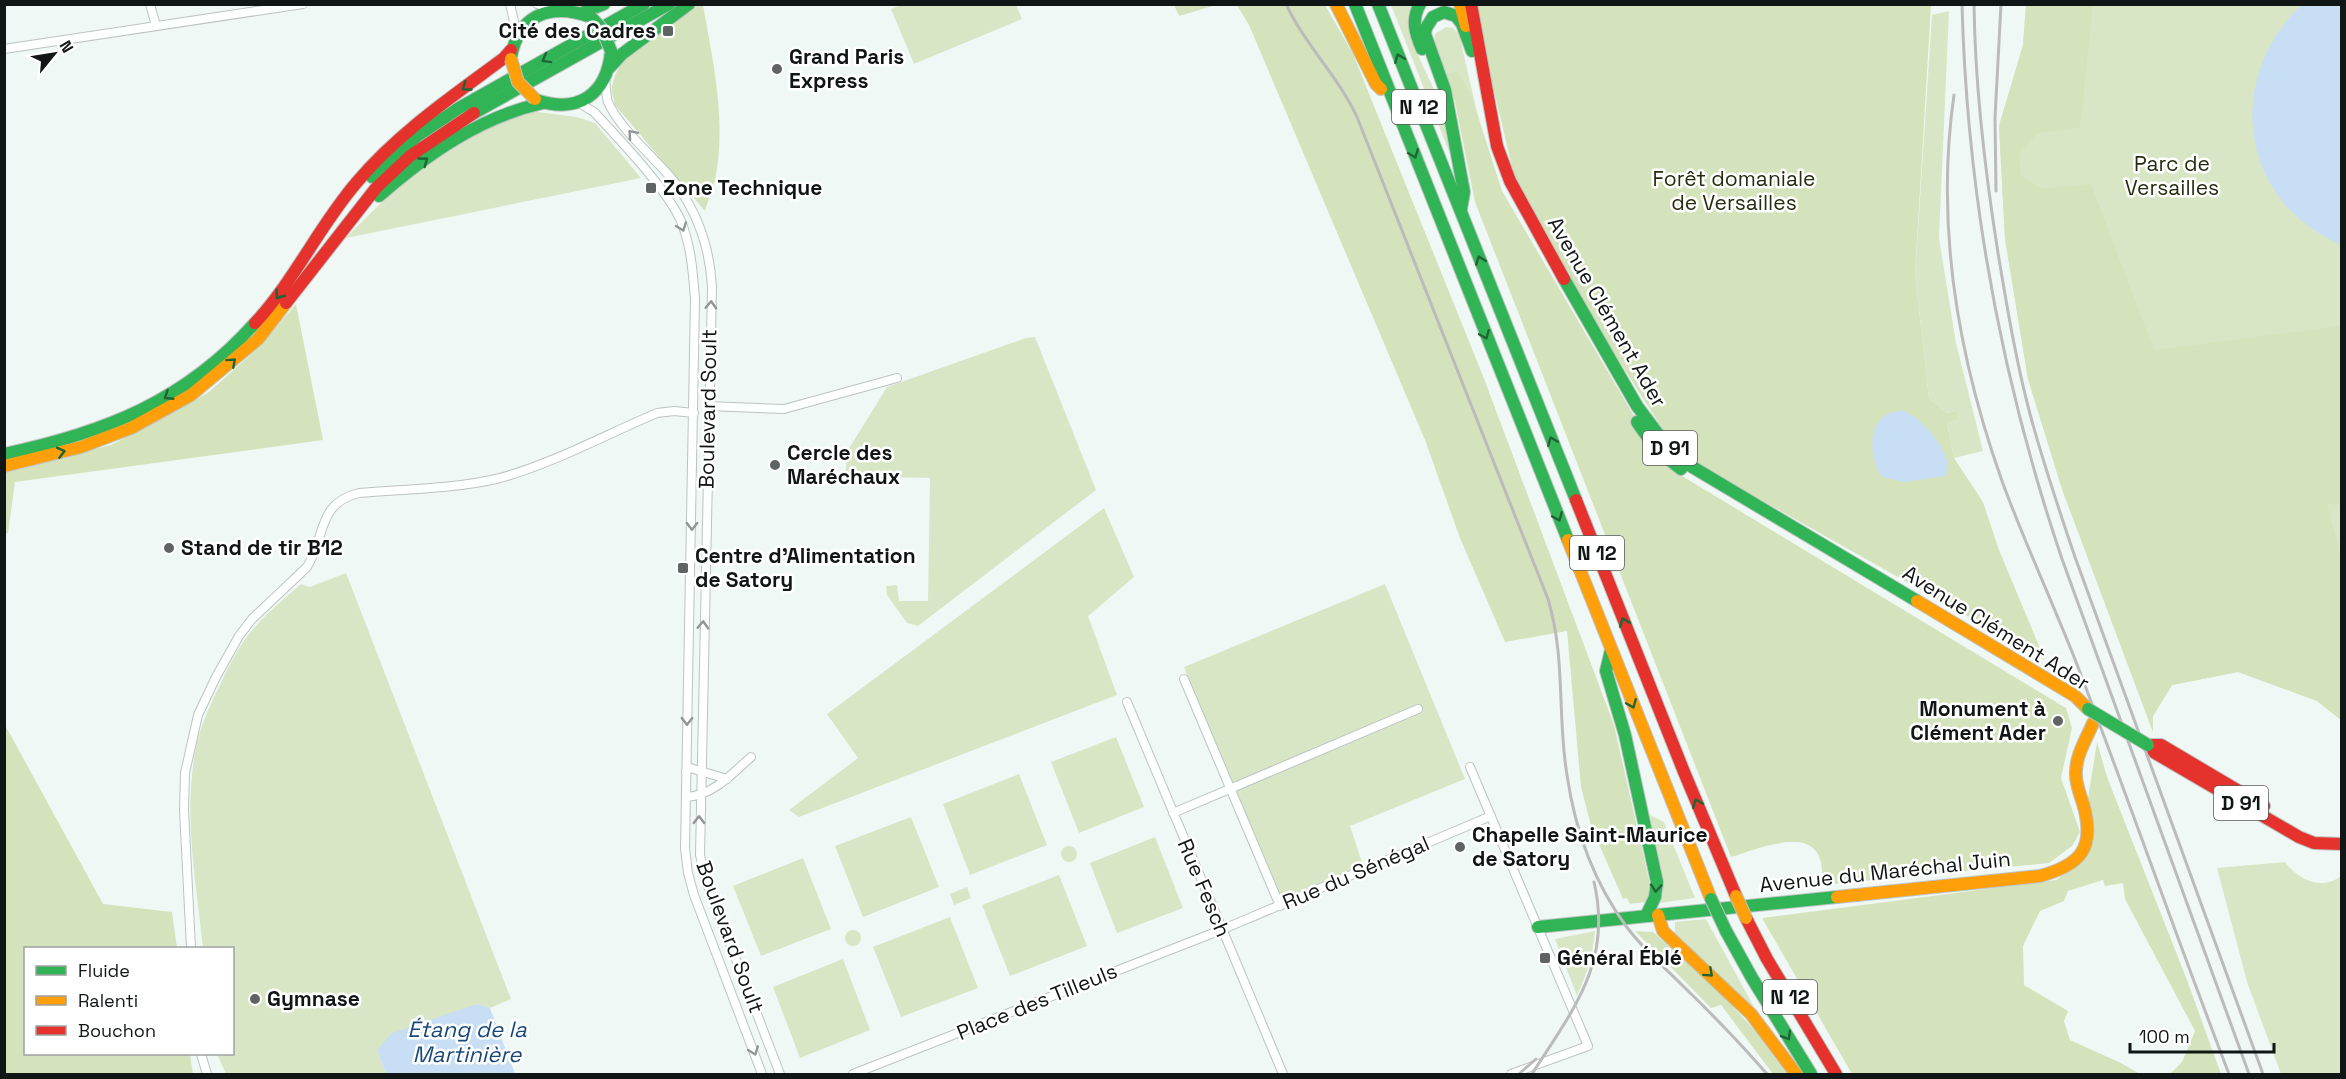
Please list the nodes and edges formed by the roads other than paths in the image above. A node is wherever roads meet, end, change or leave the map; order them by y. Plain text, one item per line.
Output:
1 (150, 4) edge
2 (303, 4) edge
3 (510, 4) edge
4 (604, 4) edge
5 (644, 4) edge
6 (669, 4) edge
7 (690, 4) edge
8 (1336, 4) edge
9 (1355, 4) edge
10 (1378, 4) edge
11 (1420, 4) edge
12 (1460, 4) edge
13 (1471, 4) edge
14 (543, 6) edge
15 (588, 15) junction
16 (156, 26) junction
17 (4, 49) edge
18 (512, 49) junction
19 (1472, 51) junction
20 (608, 73) junction
21 (1393, 99) junction
22 (539, 101) junction
23 (579, 103) junction
24 (1447, 107) junction
25 (1461, 210) junction
26 (333, 241) junction
27 (313, 247) junction
28 (897, 378) dead end
29 (708, 406) junction
30 (694, 413) junction
31 (4, 454) edge
32 (4, 466) edge
33 (1611, 650) junction
34 (1184, 679) dead end
35 (1127, 702) dead end
36 (1418, 709) dead end
37 (2093, 716) junction
38 (2148, 745) junction
39 (751, 757) dead end
40 (1470, 767) dead end
41 (700, 770) junction
42 (686, 772) junction
43 (727, 779) junction
44 (1230, 789) junction
45 (699, 796) junction
46 (686, 797) junction
47 (1173, 813) junction
48 (1491, 816) junction
49 (2342, 836) edge
50 (2342, 844) edge
51 (1280, 906) junction
52 (1652, 916) junction
53 (1538, 927) junction
54 (1221, 930) junction
55 (191, 947) edge
56 (756, 1011) junction
57 (741, 1017) junction
58 (202, 1055) edge
59 (207, 1074) edge
60 (762, 1074) edge
61 (780, 1074) edge
62 (853, 1074) edge
63 (1283, 1074) edge
64 (1511, 1074) edge
65 (1796, 1074) edge
66 (1811, 1074) edge
67 (1836, 1074) edge

1 - 16 street
2 - 16 street
3 - 18 street
4 - 15 main road
5 -> 27 main road
6 - 26 main road
7 - 20 main road
8 - 21 main road
9 - 21 main road, N 12
25 -> 10 main road, N 12
11 - 24 main road
12 - 19 main road, Avenue Clément Ader / D 91
13 - 37 main road, Avenue Clément Ader / D 91
14 - 15 main road
14 - 18 main road
15 - 20 main road, bridge
16 - 17 street
18 - 22 main road, bridge
18 -> 27 main road
19 - 24 main road
19 - 37 main road, Avenue Clément Ader / D 91
20 - 23 main road
29 -> 20 street, Boulevard Soult
21 -> 33 main road, N 12
22 - 23 main road
26 -> 22 main road
23 -> 30 street, Boulevard Soult
24 - 25 main road
67 -> 25 main road, N 12, bridge
32 -> 26 main road
27 -> 31 main road
28 - 29 street
41 -> 29 street, Boulevard Soult
30 -> 42 street, Boulevard Soult
30 - 55 street
33 -> 52 main road
33 -> 66 main road, N 12, bridge
34 - 44 street
35 - 47 street, Rue Fesch
36 - 44 street
37 - 38 main road, D 91, bridge
37 - 52 main road, Avenue du Maréchal Juin
38 - 49 main road, D 91
38 - 50 main road, D 91
39 - 43 street
40 - 48 street
41 - 42 street
41 - 43 street
41 - 45 street, Boulevard Soult
42 - 46 street, Boulevard Soult
43 - 45 street
44 - 47 street
44 - 51 street
45 - 46 street
56 -> 45 street, Boulevard Soult
46 - 57 street, Boulevard Soult
47 - 54 street, Rue Fesch
48 - 51 street, Rue du Sénégal
48 - 53 street
51 - 54 street, Rue du Sénégal
52 - 53 main road, Avenue du Maréchal Juin
52 -> 65 main road
53 - 64 street
54 - 62 street, Place des Tilleuls
54 - 63 street, Rue Fesch
56 - 57 street
56 - 61 street, Boulevard Soult
57 -> 60 street, Boulevard Soult
58 - 59 street

